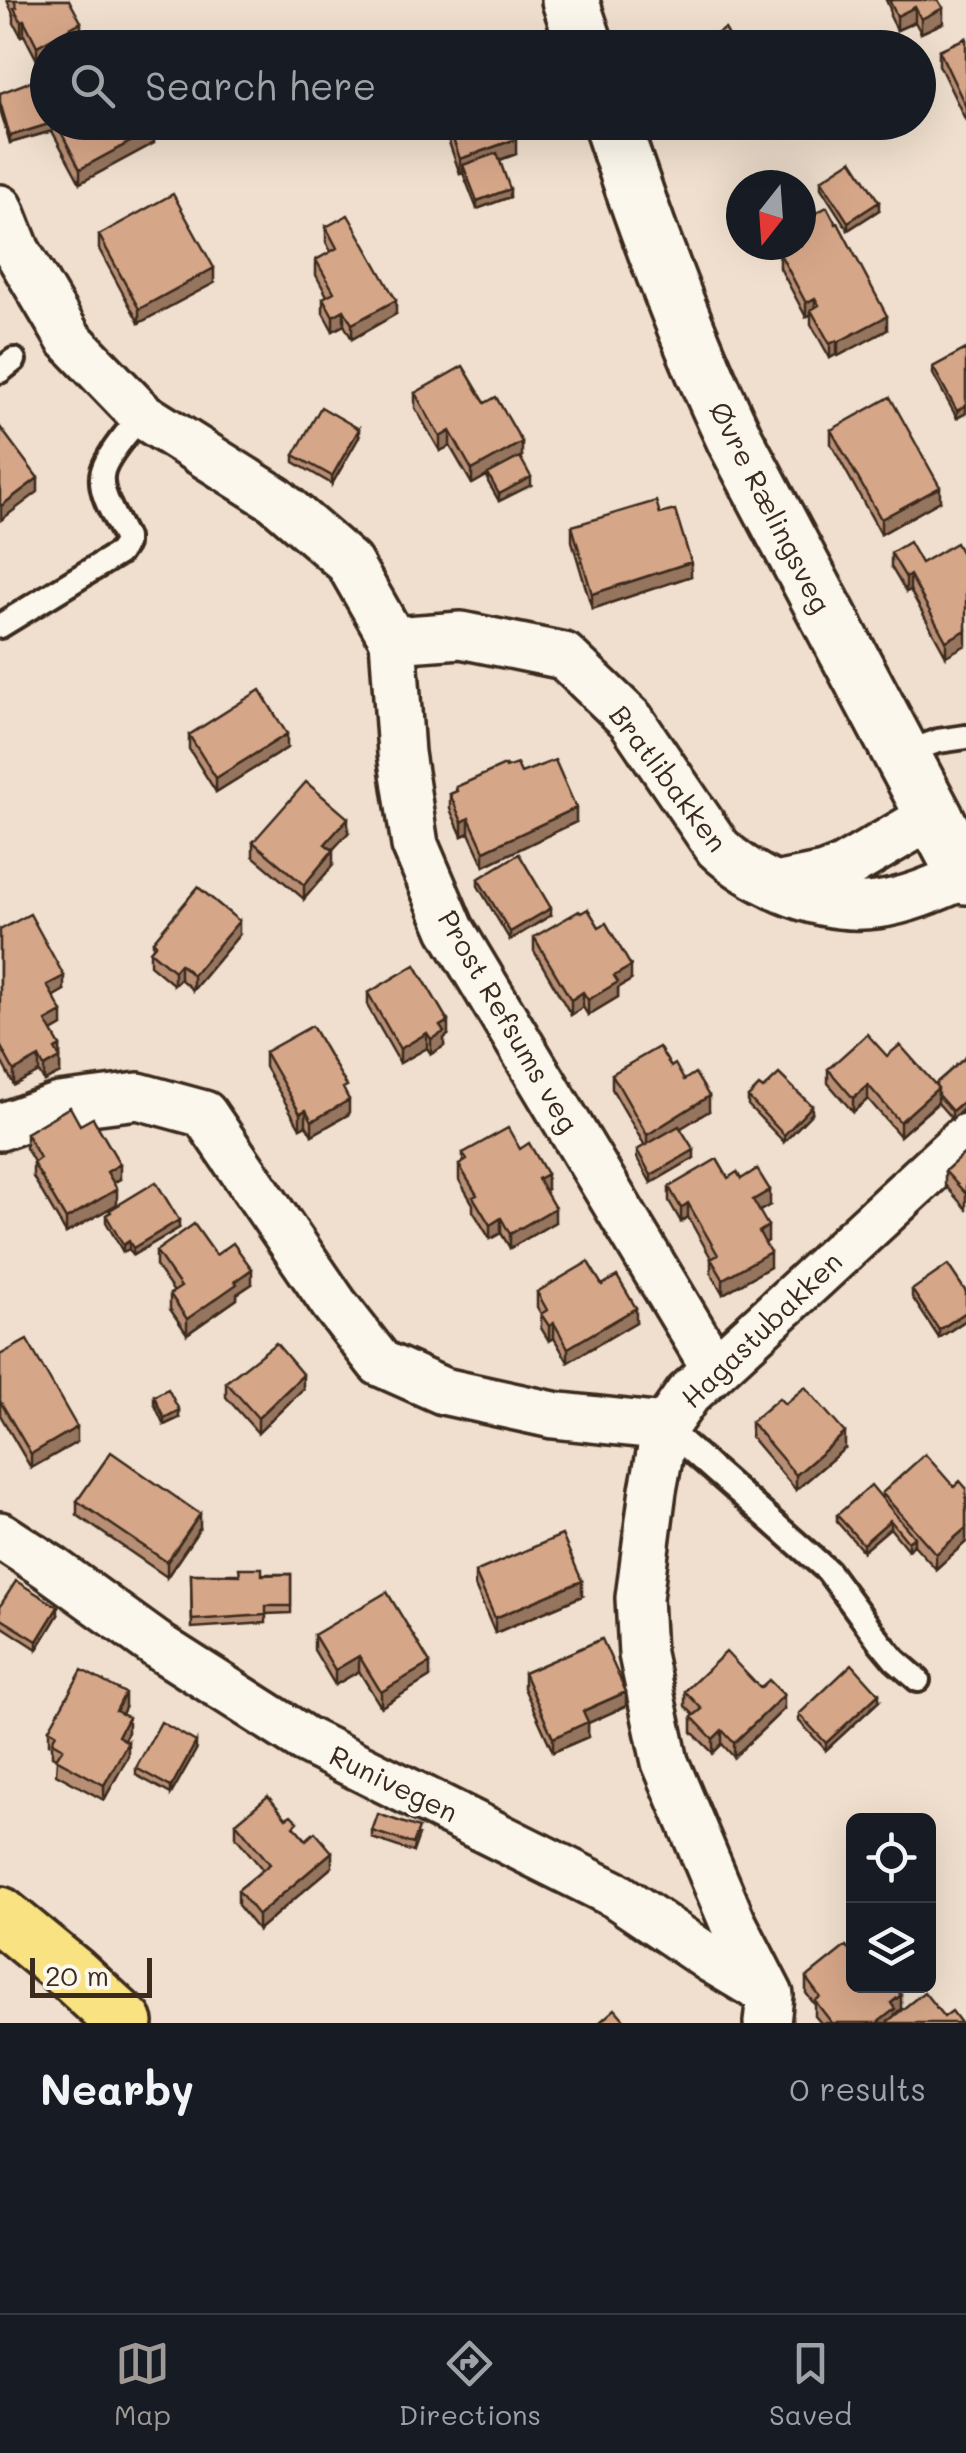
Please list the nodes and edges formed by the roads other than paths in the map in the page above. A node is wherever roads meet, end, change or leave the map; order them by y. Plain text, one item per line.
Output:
1 (570, 0) edge
2 (580, 30) edge
3 (617, 140) edge
4 (0, 208) edge
5 (142, 415) junction
6 (0, 626) edge
7 (393, 640) junction
8 (966, 737) edge
9 (902, 754) junction
10 (934, 815) junction
11 (966, 875) edge
12 (775, 886) junction
13 (0, 1126) edge
14 (966, 1137) edge
15 (714, 1369) junction
16 (666, 1427) junction
17 (0, 1535) edge
18 (918, 1680) dead end
19 (0, 1916) edge
20 (776, 2014) edge
21 (126, 2023) edge

1 - 2 main road
3 - 9 main road, Øvre Rælingsveg
4 - 5 street, Prost Refsums veg
5 - 6 lane
5 - 7 street, Prost Refsums veg
7 - 12 street, Bratlibakken
7 - 15 street, Prost Refsums veg
8 - 9 lane
9 - 10 main road, Øvre Rælingsveg
10 - 11 main road, Øvre Rælingsveg
10 - 12 street
11 - 12 street, Bratlibakken
13 - 16 street
14 - 15 street, Hagastubakken
15 - 16 street, Hagastubakken
16 - 18 lane
16 - 20 street, Hagastubakken
17 - 20 street, Runivegen
19 - 21 main road

